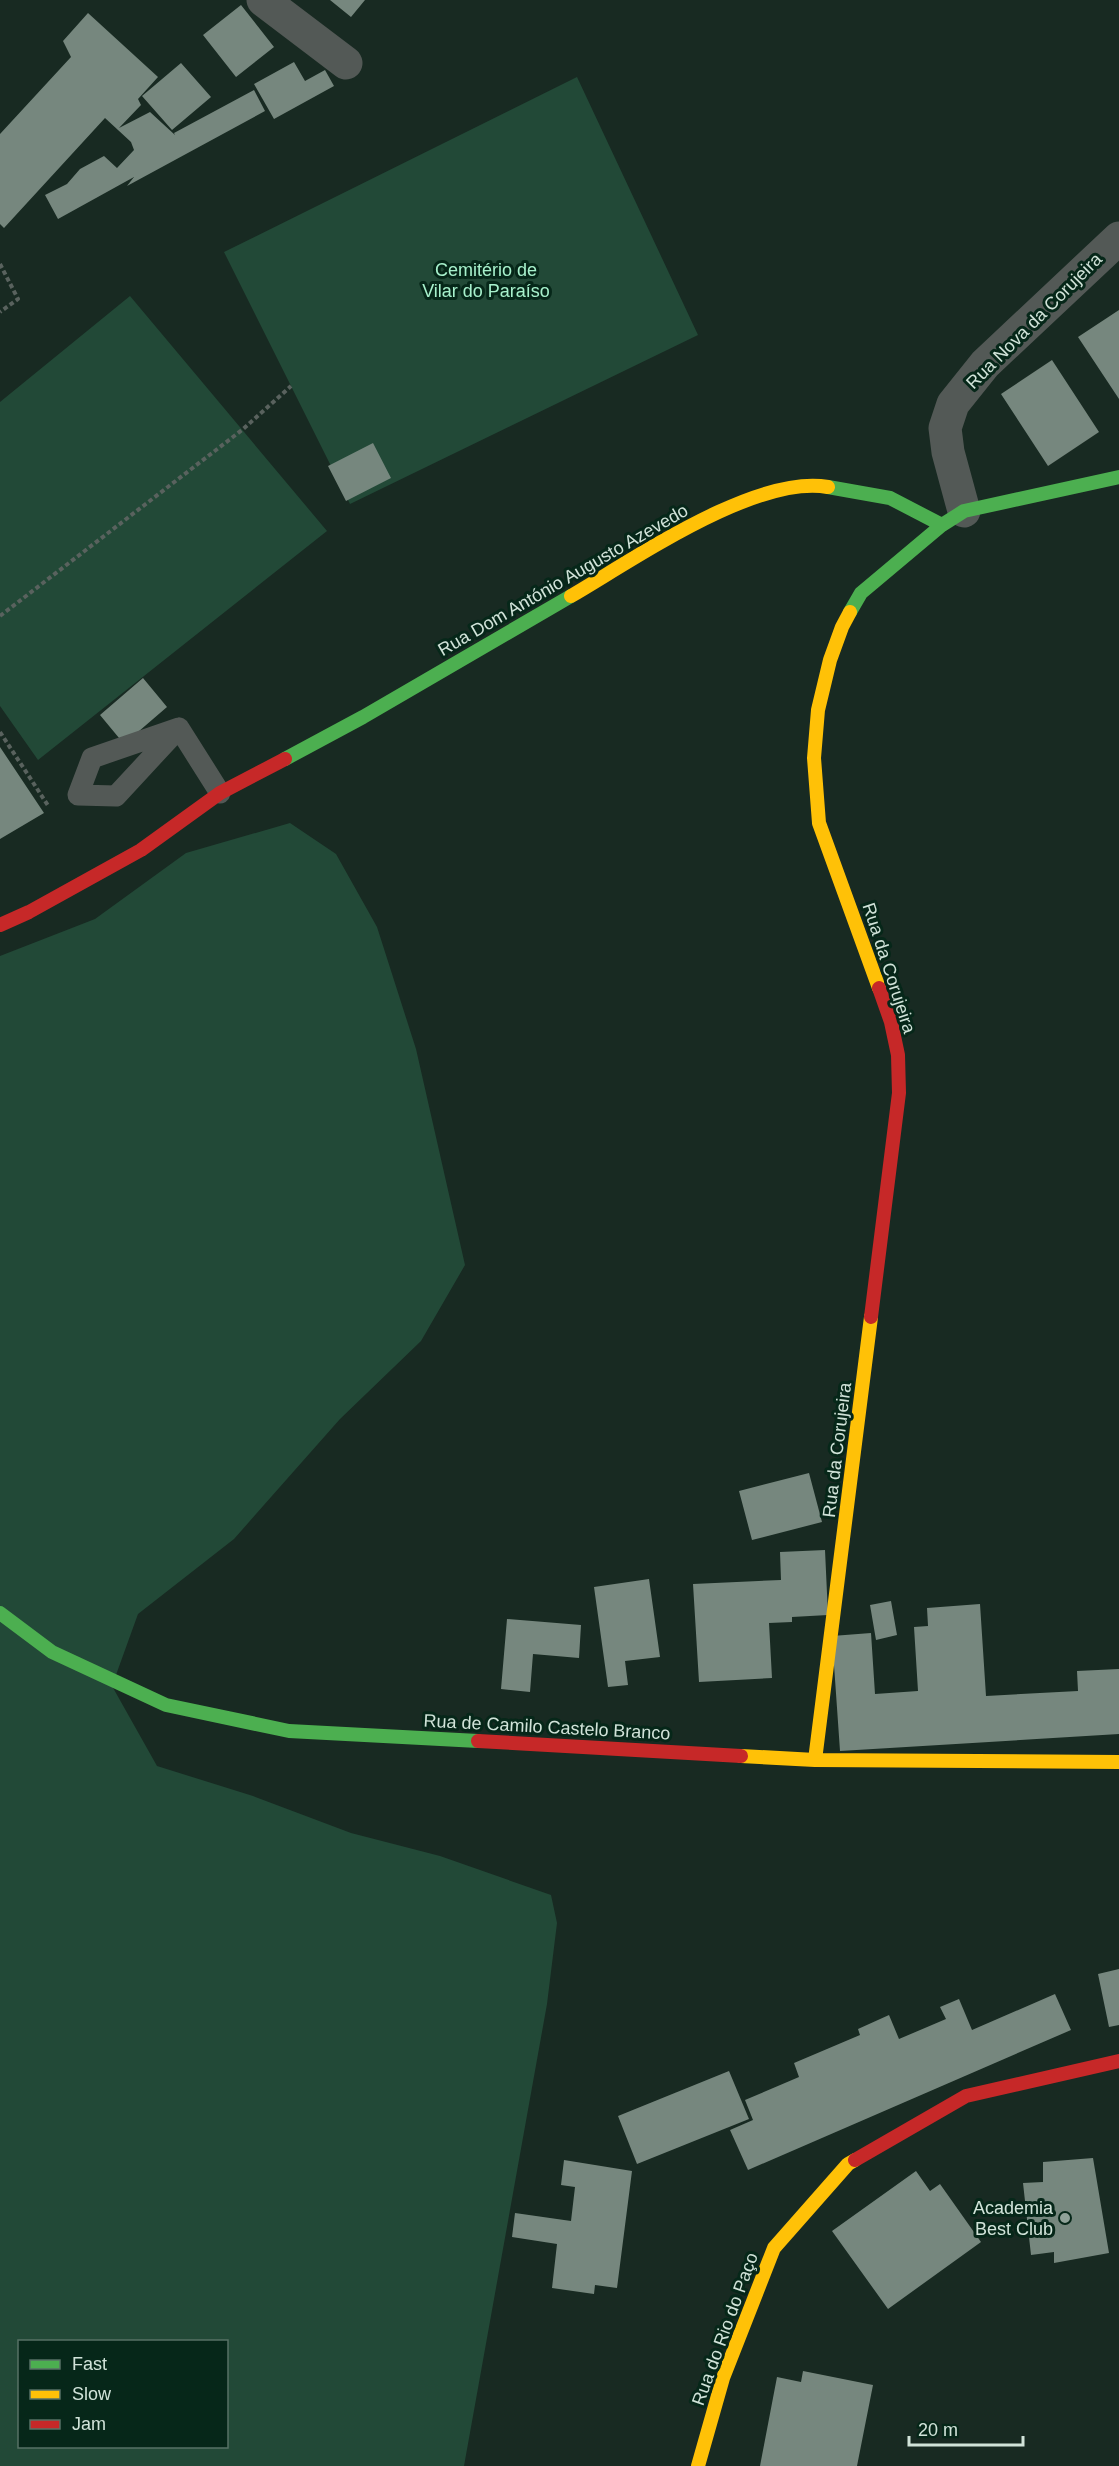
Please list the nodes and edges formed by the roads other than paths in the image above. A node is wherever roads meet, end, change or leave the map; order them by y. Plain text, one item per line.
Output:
1 (263, 0) edge
2 (346, 63) dead end
3 (1119, 238) edge
4 (1119, 477) edge
5 (953, 518) junction
6 (179, 728) junction
7 (220, 793) junction
8 (0, 925) edge
9 (0, 1613) edge
10 (815, 1760) junction
11 (1119, 1762) edge
12 (1119, 2061) edge
13 (698, 2466) edge

1 - 2 street
3 - 5 street, Rua Nova da Corujeira
4 - 5 street, Rua da Corujeira
5 - 7 street, Rua Dom António Augusto Azevedo
5 - 10 street, Rua da Corujeira
6 - 6 lane
6 - 7 lane
7 - 8 street, Rua Dom António Augusto Azevedo
9 - 10 street, Rua de Camilo Castelo Branco
10 - 11 street, Rua de Camilo Castelo Branco
12 - 13 street, Rua do Rio do Paço

